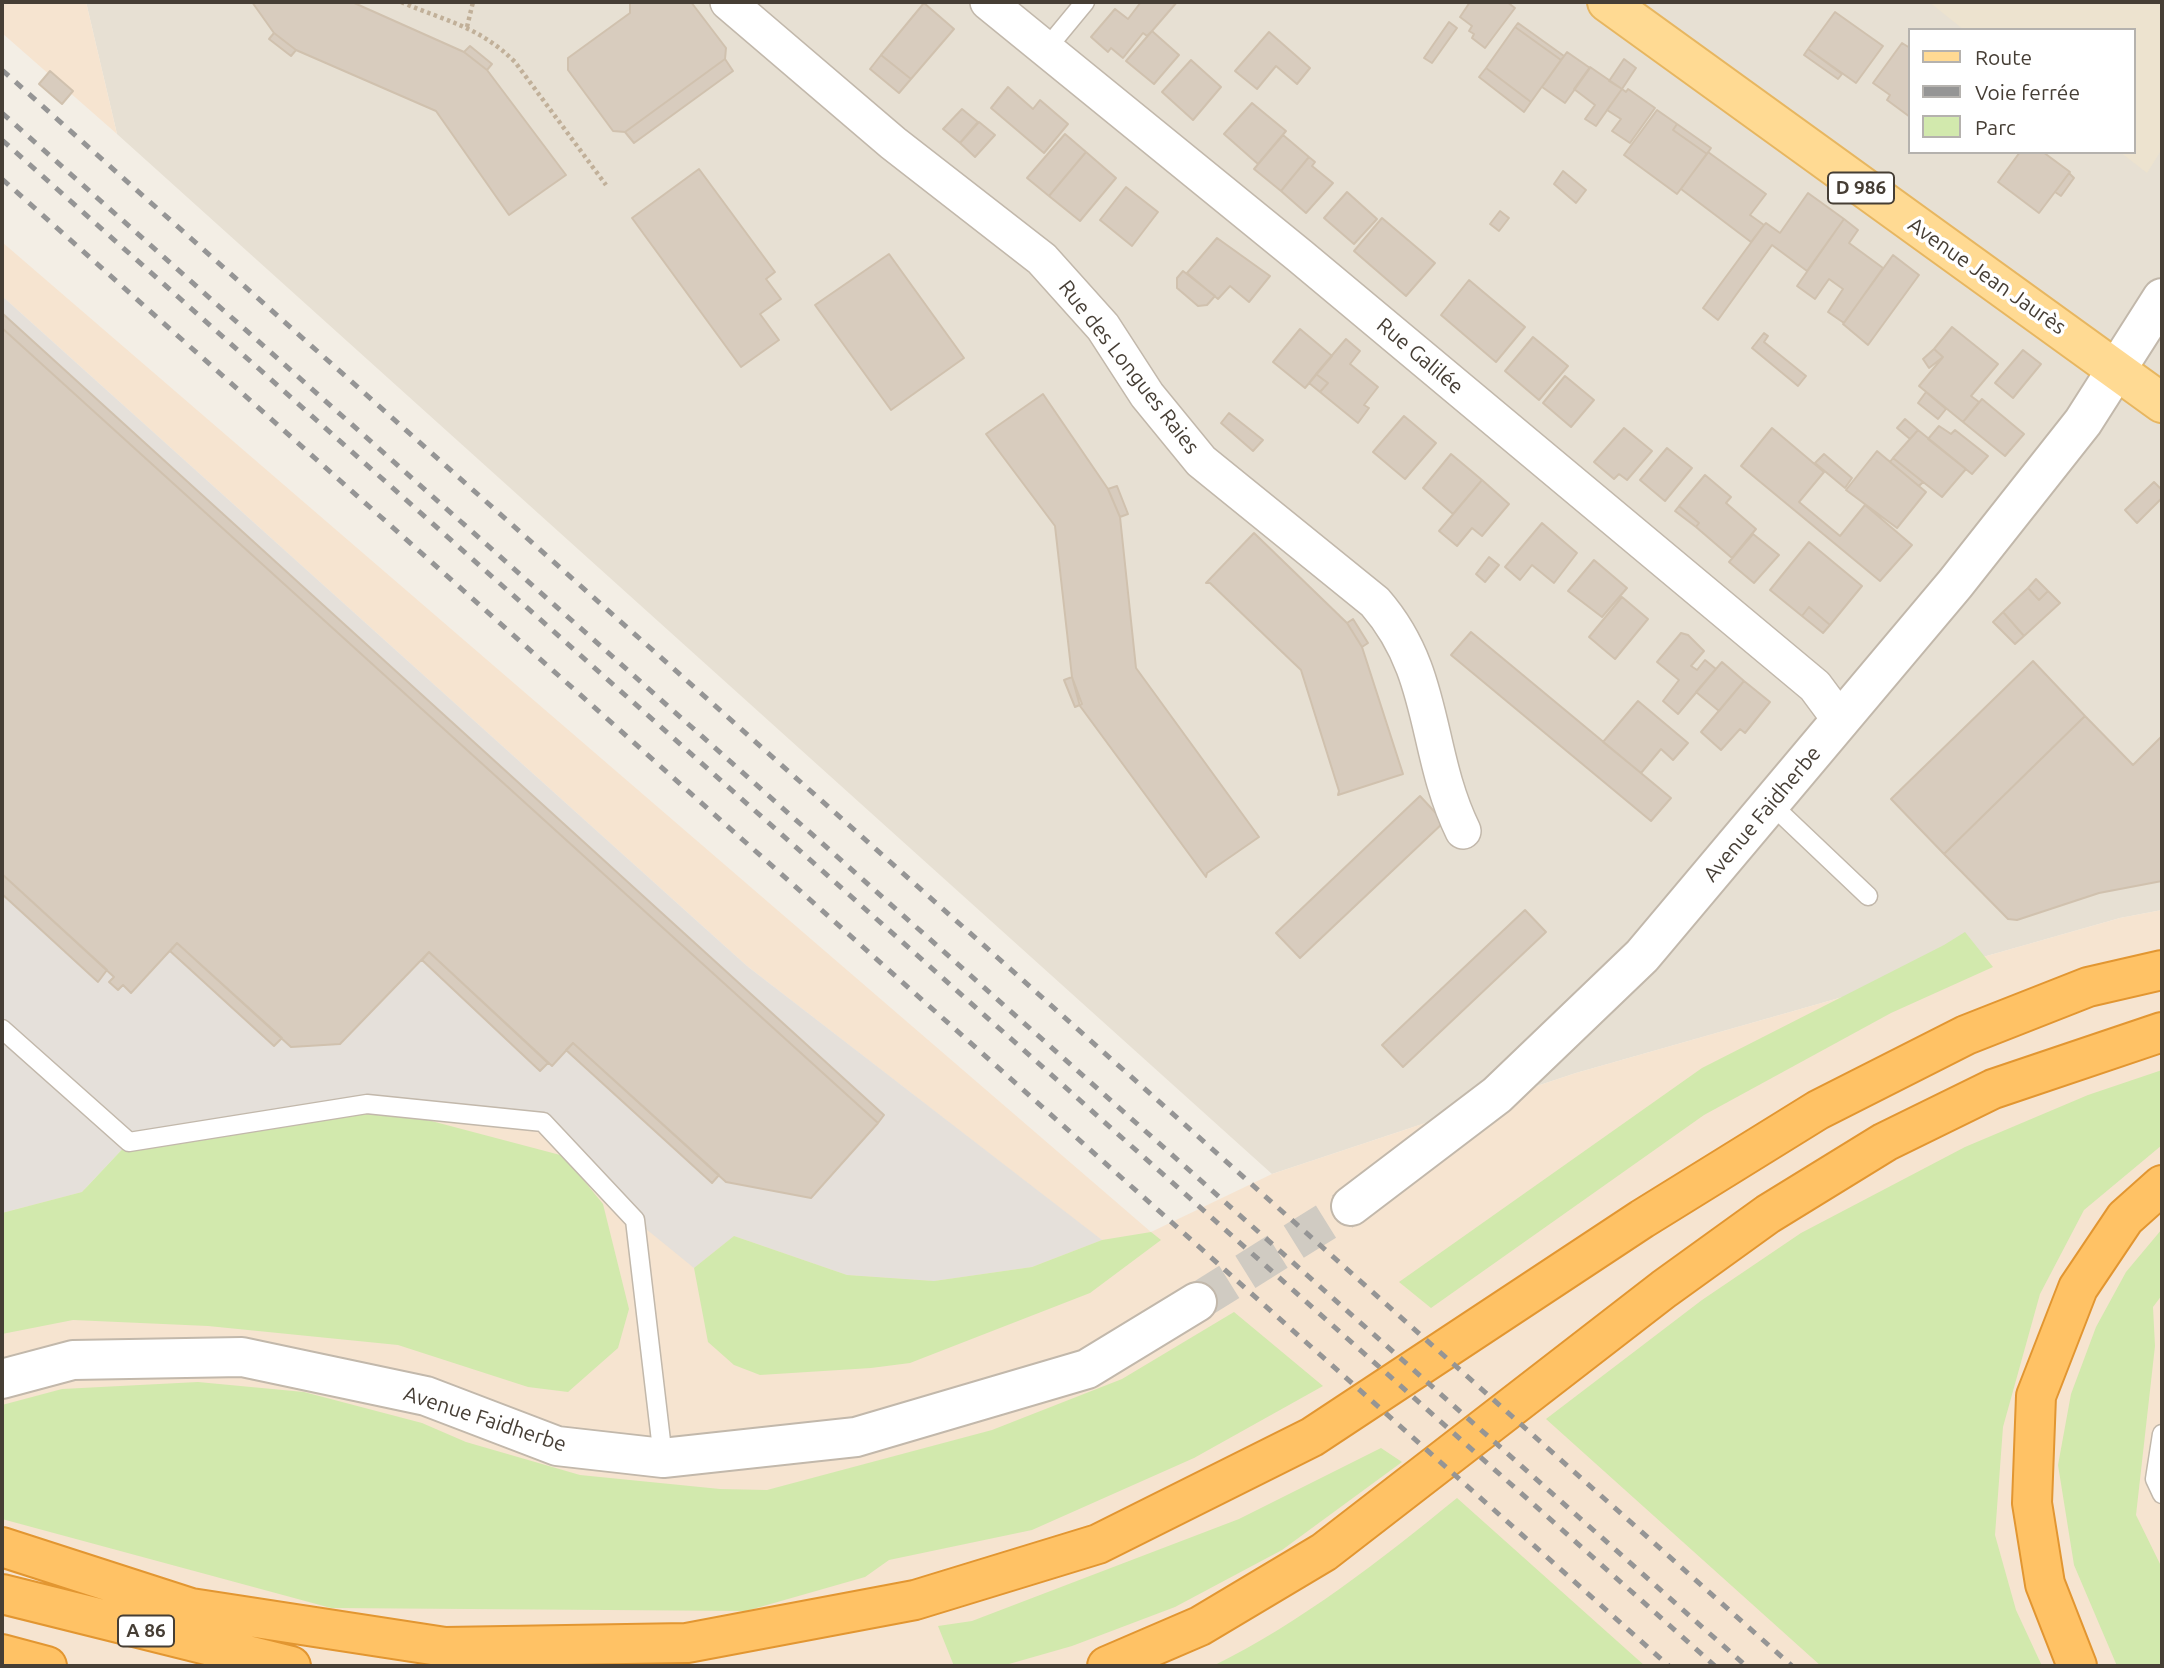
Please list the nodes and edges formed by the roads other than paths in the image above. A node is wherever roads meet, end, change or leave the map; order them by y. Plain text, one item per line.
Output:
1 (728, 2) edge
2 (988, 2) edge
3 (1086, 2) edge
4 (1607, 2) edge
5 (1047, 48) junction
6 (2162, 298) edge
7 (2119, 370) junction
8 (2162, 403) edge
9 (1841, 721) junction
10 (1772, 804) junction
11 (1463, 831) dead end
12 (1868, 896) dead end
13 (2162, 970) edge
14 (2, 1029) edge
15 (2162, 1032) edge
16 (2162, 1185) edge
17 (1351, 1206) tunnel mouth
18 (1197, 1302) tunnel mouth
19 (2, 1379) edge
20 (2162, 1434) edge
21 (663, 1458) junction
22 (2162, 1494) edge
23 (2, 1547) edge
24 (2, 1594) edge
25 (2, 1654) edge
26 (47, 1666) edge
27 (290, 1666) edge
28 (1107, 1666) edge
29 (2077, 1666) edge

1 - 11 street, Rue des Longues Raies
2 - 5 street, Rue Galilée
3 - 5 lane
4 - 7 main road, Avenue Jean Jaurès / D 986
5 - 9 street, Rue Galilée
6 - 7 street, Avenue Faidherbe
7 - 8 main road, Avenue Jean Jaurès
7 - 9 street, Avenue Faidherbe
9 - 10 street, Avenue Faidherbe
10 - 12 lane
10 - 17 street, Avenue Faidherbe
13 - 23 highway
14 - 21 lane
15 - 28 highway
16 - 29 highway
18 - 21 street, Avenue Faidherbe
19 - 21 street, Avenue Faidherbe
20 - 22 lane
24 - 27 highway, A 86
25 - 26 highway

